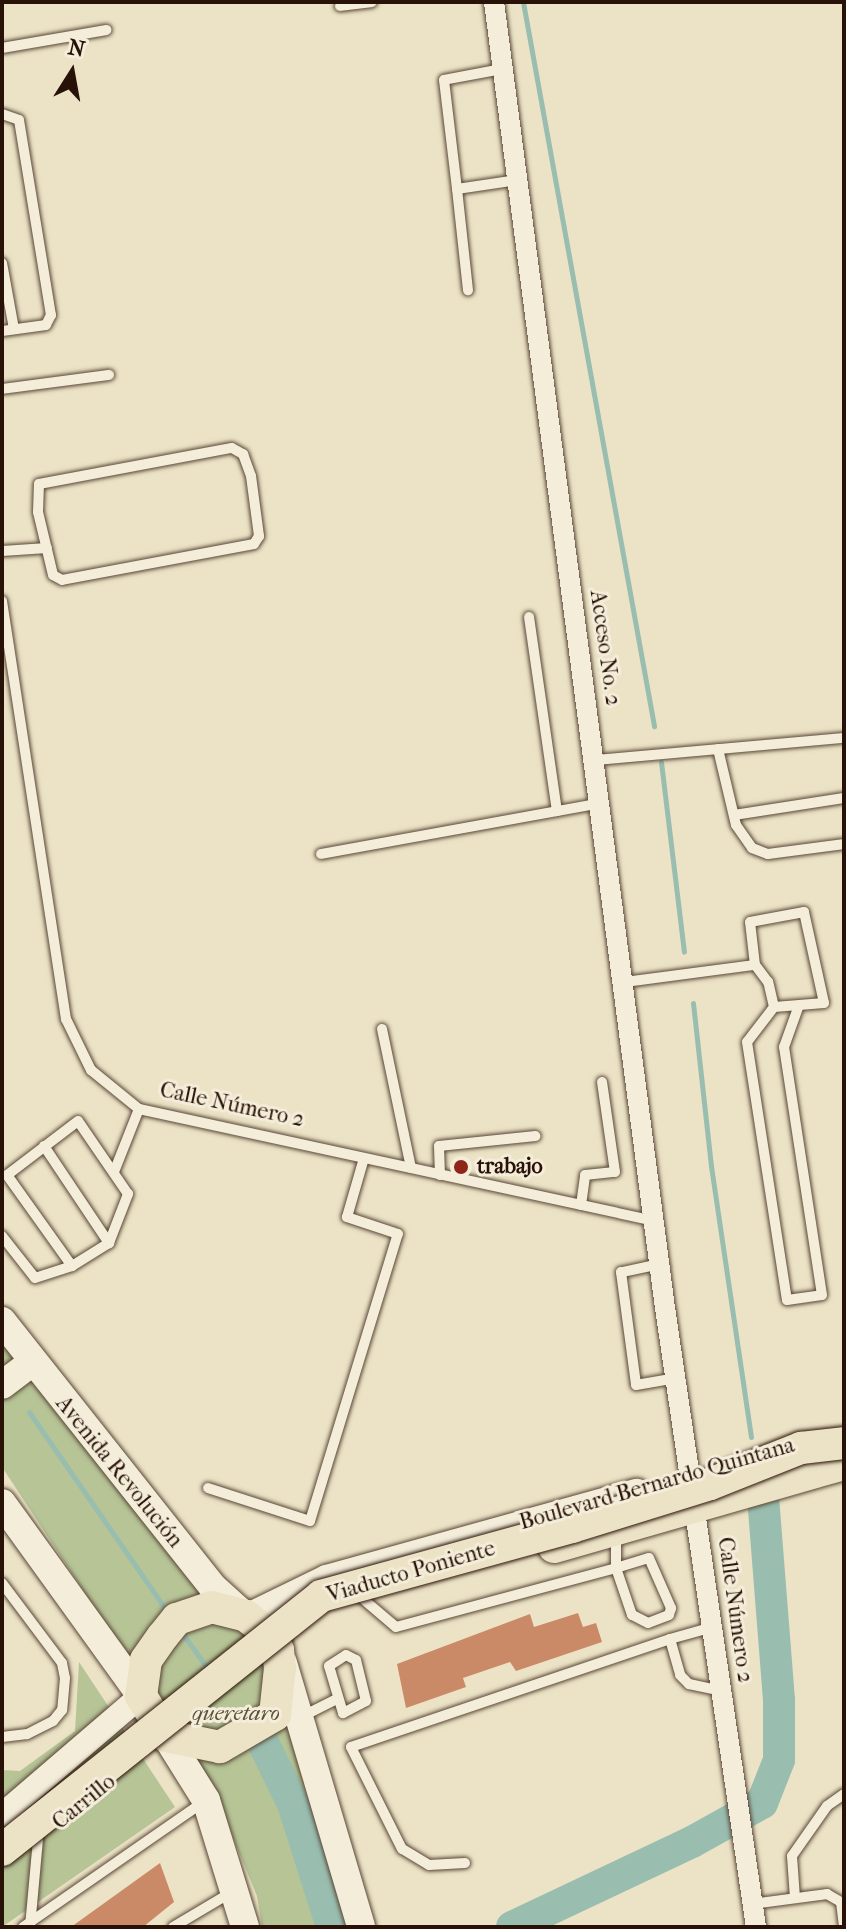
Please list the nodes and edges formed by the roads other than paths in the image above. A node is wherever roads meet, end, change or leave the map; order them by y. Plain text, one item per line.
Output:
1 (372, 2) edge
2 (494, 2) edge
3 (340, 6) dead end
4 (106, 30) dead end
5 (2, 48) edge
6 (502, 69) junction
7 (2, 114) edge
8 (517, 180) junction
9 (457, 189) junction
10 (2, 263) edge
11 (468, 290) dead end
12 (8, 330) edge
13 (109, 375) dead end
14 (2, 389) edge
15 (47, 548) junction
16 (2, 551) edge
17 (2, 601) edge
18 (529, 617) dead end
19 (16, 707) junction
20 (2, 710) edge
21 (844, 738) edge
22 (718, 749) junction
23 (596, 760) junction
24 (844, 798) edge
25 (601, 803) junction
26 (557, 811) junction
27 (734, 815) junction
28 (844, 844) edge
29 (321, 854) dead end
30 (755, 965) junction
31 (625, 982) junction
32 (774, 1007) junction
33 (798, 1008) junction
34 (382, 1029) dead end
35 (602, 1082) dead end
36 (139, 1109) junction
37 (535, 1136) dead end
38 (44, 1146) junction
39 (364, 1158) junction
40 (411, 1168) junction
41 (114, 1172) junction
42 (440, 1175) junction
43 (581, 1205) junction
44 (656, 1222) junction
45 (2, 1236) edge
46 (109, 1243) junction
47 (660, 1264) junction
48 (72, 1266) junction
49 (664, 1301) joint
50 (2, 1321) edge
51 (19, 1372) edge
52 (676, 1378) junction
53 (844, 1436) edge
54 (844, 1443) edge
55 (844, 1464) edge
56 (698, 1485) junction
57 (208, 1488) dead end
58 (4, 1509) edge
59 (617, 1531) junction
60 (616, 1568) junction
61 (2, 1583) edge
62 (363, 1599) junction
63 (246, 1616) junction
64 (713, 1627) junction
65 (670, 1639) junction
66 (278, 1650) junction
67 (722, 1692) junction
68 (141, 1696) junction
69 (337, 1699) junction
70 (299, 1718) junction
71 (166, 1736) junction
72 (2, 1737) edge
73 (844, 1794) edge
74 (206, 1800) junction
75 (2, 1815) edge
76 (38, 1839) junction
77 (2, 1850) edge
78 (465, 1863) dead end
79 (2, 1868) edge
80 (237, 1889) junction
81 (795, 1898) junction
82 (752, 1904) junction
83 (844, 1925) edge
84 (30, 1926) edge
85 (177, 1926) edge
86 (23, 1927) edge
87 (245, 1927) edge
88 (361, 1927) edge
89 (756, 1927) edge

1 - 3 lane
2 - 6 street, Acceso No. 2
4 - 5 lane
6 - 8 street, Acceso No. 2
6 - 9 lane
7 - 12 lane
8 - 9 lane
8 - 23 street, Acceso No. 2
9 - 11 lane
10 - 12 lane
13 - 14 lane
15 - 15 lane
15 - 16 lane
17 - 19 lane, Calle Número 2
18 - 26 lane
19 - 20 lane
19 - 36 lane, Calle Número 2
21 - 22 lane
22 - 23 lane
22 - 27 lane
23 - 25 street, Acceso No. 2
24 - 27 lane
25 - 26 lane
25 - 31 street, Acceso No. 2
26 - 29 lane
27 - 28 lane
30 - 31 lane
30 - 32 lane
30 - 33 lane
31 - 44 street, Acceso No. 2
32 - 33 lane
32 - 33 lane
34 - 40 lane
35 - 43 lane
36 - 39 lane, Calle Número 2
36 - 41 lane
37 - 42 lane
38 - 41 lane
38 - 46 lane
38 - 48 lane
39 - 40 lane, Calle Número 2
39 - 57 lane
40 - 42 lane, Calle Número 2
41 - 46 lane
42 - 43 lane, Calle Número 2
43 - 44 lane, Calle Número 2
44 - 47 street, Acceso No. 2
45 - 48 lane
46 - 48 lane
47 - 49 street, Acceso No. 2
47 - 52 lane
49 - 52 street, Calle Número 2
50 - 51 main road, Avenida Revolución
51 - 63 main road, Avenida Revolución
52 - 56 street, Calle Número 2
53 - 56 street, Boulevard Bernardo Quintana
54 - 77 main road, Viaducto Poniente, bridge
55 - 56 main road, Boulevard Bernardo Quintana
56 - 59 main road, Boulevard Bernardo Quintana
56 - 63 street, Boulevard Bernardo Quintana
56 - 64 street, Calle Número 2
58 - 68 main road
59 - 60 lane
59 - 62 main road, Boulevard Bernardo Quintana
60 - 60 lane
60 - 62 lane
61 - 72 lane
62 - 66 main road, Boulevard Bernardo Quintana
63 - 66 main road
63 - 68 main road
64 - 65 lane
64 - 67 street, Calle Número 2
65 - 67 lane
65 - 78 lane
66 - 70 main road
66 - 71 main road
67 - 82 street, Calle Número 2
68 - 71 main road
68 - 75 street
69 - 69 lane
69 - 70 lane
70 - 88 main road
71 - 74 main road
71 - 76 main road, Carrillo
73 - 81 lane
74 - 80 main road
74 - 84 lane
76 - 79 main road, Carrillo
76 - 84 lane
80 - 85 lane
80 - 87 main road
81 - 82 lane
81 - 83 lane
82 - 89 street, Calle Número 2
84 - 86 lane

